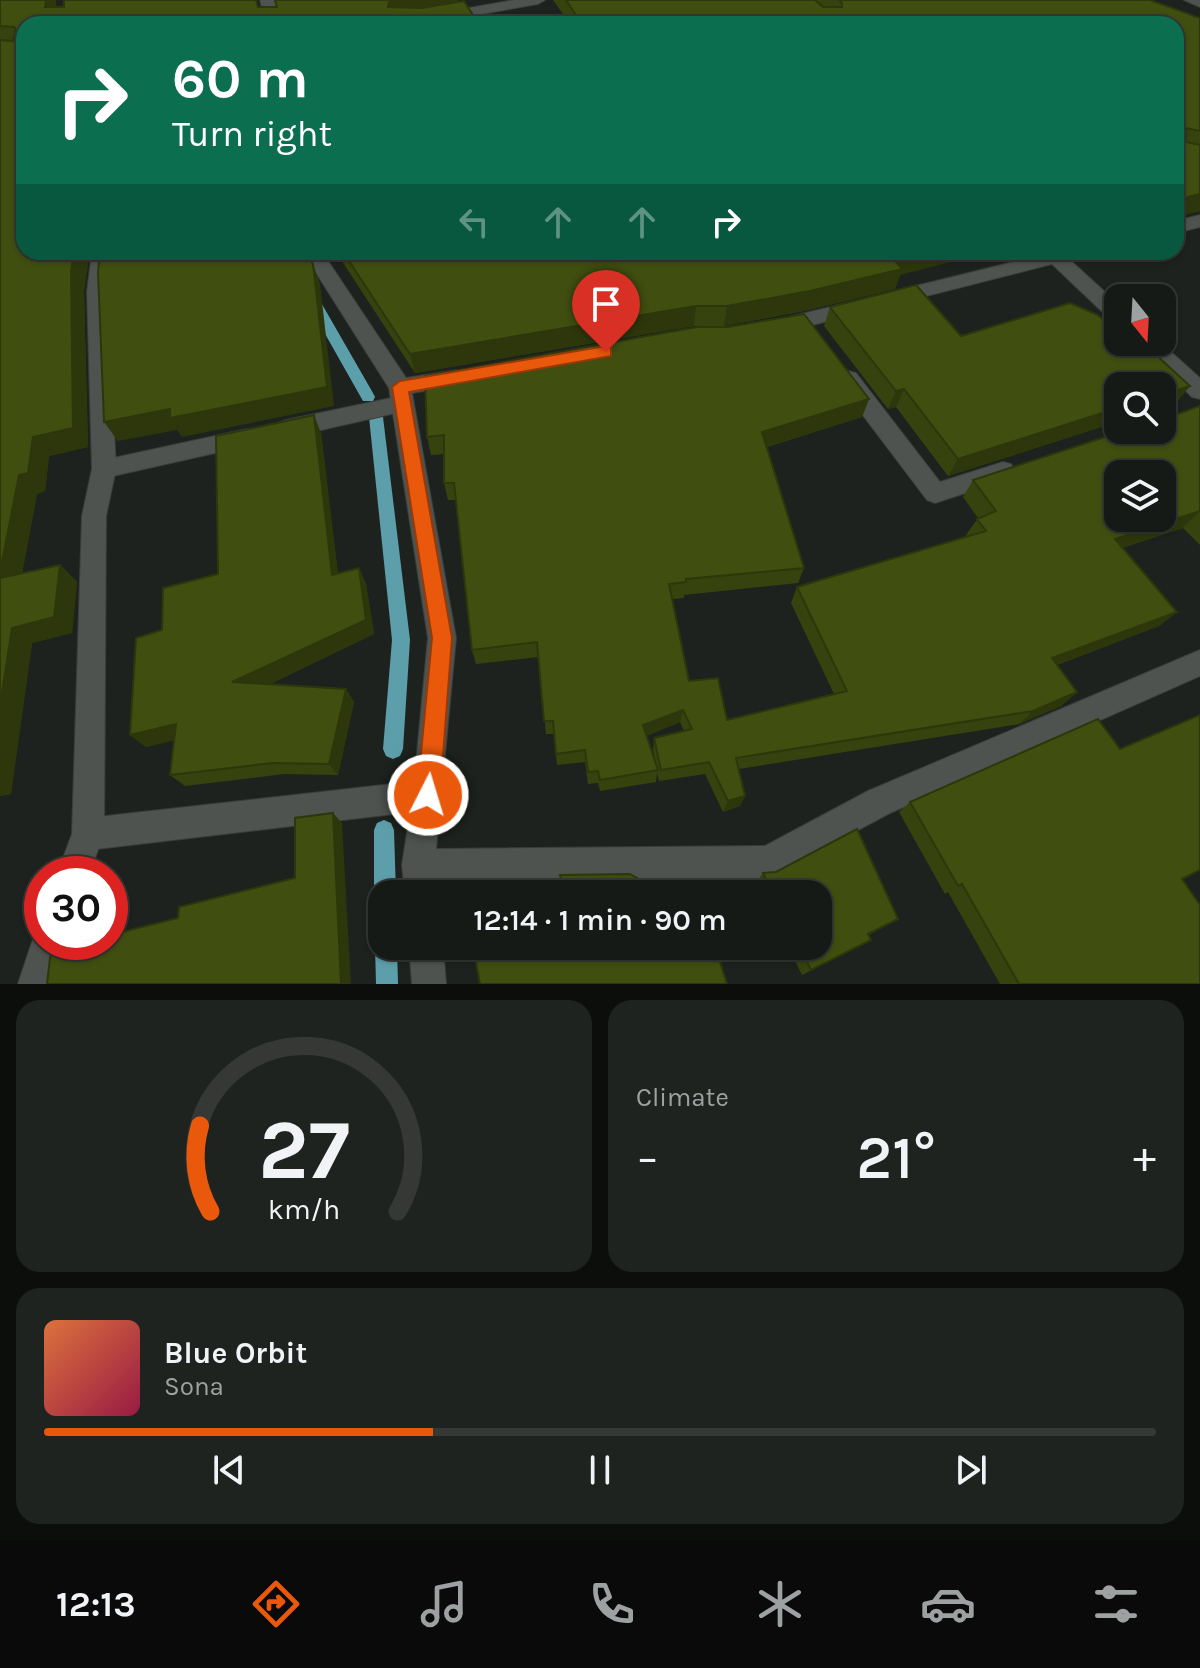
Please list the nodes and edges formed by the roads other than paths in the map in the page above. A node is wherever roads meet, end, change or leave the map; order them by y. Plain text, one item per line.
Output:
1 (538, 0) edge
2 (1191, 0) edge
3 (1200, 3) edge
4 (424, 16) edge
5 (100, 260) edge
6 (317, 260) edge
7 (1036, 260) edge
8 (1058, 260) edge
9 (1104, 302) edge
10 (751, 331) edge
11 (1162, 356) edge
12 (833, 358) edge
13 (477, 374) edge
14 (1200, 391) edge
15 (401, 396) junction
16 (1026, 464) edge
17 (104, 469) junction
18 (1200, 663) edge
19 (428, 795) junction
20 (88, 834) junction
21 (80, 856) edge
22 (419, 880) edge
23 (42, 960) edge
24 (427, 960) edge
25 (35, 984) edge
26 (429, 984) edge

1 - 4 street
2 - 3 street
5 - 17 street
6 - 15 street
7 - 10 street
8 - 9 street
11 - 14 street
12 - 16 street
13 - 15 street
15 - 17 street
15 - 19 street
17 - 20 street
18 - 22 street
19 - 20 street
19 - 22 street
20 - 21 street
23 - 25 street
24 - 26 street

